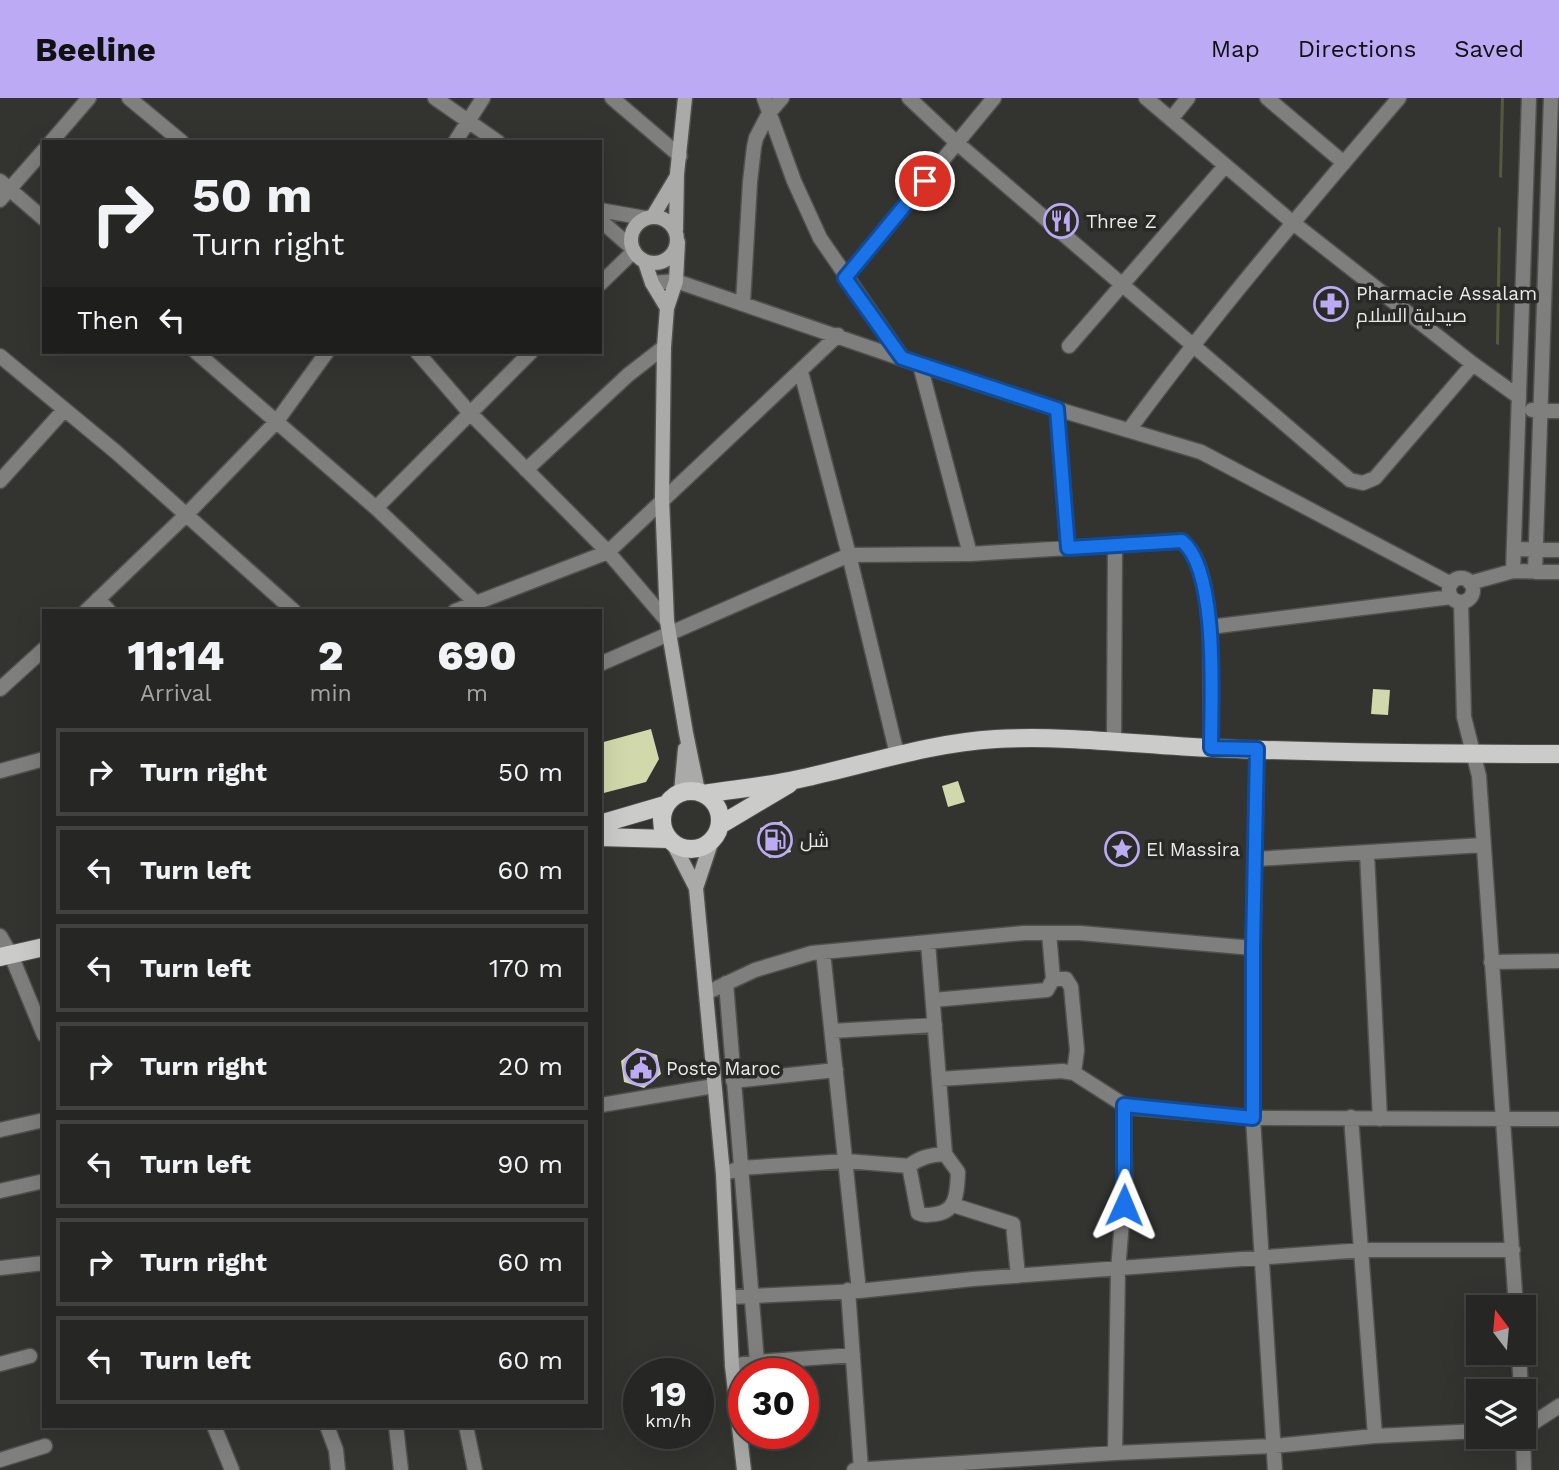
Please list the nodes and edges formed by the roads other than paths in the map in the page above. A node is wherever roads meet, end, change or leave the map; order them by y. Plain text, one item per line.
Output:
1 (89, 98) edge
2 (129, 98) edge
3 (435, 98) edge
4 (483, 98) edge
5 (612, 98) edge
6 (684, 98) edge
7 (764, 98) edge
8 (782, 98) edge
9 (909, 98) edge
10 (994, 98) edge
11 (1146, 98) edge
12 (1188, 98) edge
13 (1266, 98) edge
14 (1399, 98) edge
15 (1529, 98) edge
16 (1551, 98) edge
17 (769, 113) junction
18 (1171, 118) junction
19 (468, 119) junction
20 (53, 140) edge
21 (180, 140) edge
22 (456, 140) edge
23 (495, 140) edge
24 (957, 143) junction
25 (42, 152) edge
26 (680, 156) junction
27 (1344, 163) junction
28 (1224, 166) junction
29 (677, 174) junction
30 (3, 190) edge
31 (602, 210) edge
32 (1525, 212) junction
33 (1553, 213) edge
34 (649, 217) junction
35 (42, 218) edge
36 (602, 222) edge
37 (1292, 222) junction
38 (677, 236) junction
39 (633, 250) junction
40 (645, 262) junction
41 (845, 278) junction
42 (676, 281) junction
43 (602, 282) edge
44 (652, 283) junction
45 (1122, 285) junction
46 (743, 303) junction
47 (667, 308) junction
48 (838, 335) junction
49 (1191, 345) junction
50 (1069, 346) dead end
51 (664, 347) junction
52 (198, 354) edge
53 (326, 354) edge
54 (419, 354) edge
55 (529, 354) edge
56 (0, 356) edge
57 (902, 358) junction
58 (1473, 363) junction
59 (920, 365) junction
60 (801, 372) junction
61 (1519, 403) junction
62 (1057, 409) junction
63 (65, 410) junction
64 (1540, 410) junction
65 (1559, 411) edge
66 (469, 412) junction
67 (277, 421) junction
68 (1129, 429) junction
69 (526, 470) junction
70 (0, 481) edge
71 (662, 498) junction
72 (376, 508) junction
73 (187, 514) junction
74 (1115, 545) junction
75 (1068, 548) junction
76 (1514, 549) junction
77 (1537, 550) junction
78 (1559, 550) edge
79 (608, 552) junction
80 (970, 554) junction
81 (849, 555) junction
82 (1513, 571) junction
83 (1535, 572) junction
84 (1559, 572) edge
85 (1470, 583) junction
86 (1454, 594) junction
87 (98, 599) junction
88 (475, 602) junction
89 (88, 609) edge
90 (107, 609) edge
91 (291, 609) edge
92 (459, 609) edge
93 (669, 627) junction
94 (1210, 627) junction
95 (42, 651) edge
96 (602, 663) edge
97 (0, 690) edge
98 (1114, 741) junction
99 (1211, 748) junction
100 (1257, 749) junction
101 (897, 754) junction
102 (1475, 754) junction
103 (1559, 754) edge
104 (42, 760) edge
105 (0, 771) edge
106 (797, 780) junction
107 (694, 792) junction
108 (665, 805) junction
109 (602, 823) edge
110 (716, 833) junction
111 (602, 837) edge
112 (671, 841) junction
113 (1483, 845) junction
114 (1367, 853) junction
115 (1256, 859) junction
116 (696, 888) junction
117 (1049, 933) junction
118 (0, 936) edge
119 (928, 943) junction
120 (42, 947) edge
121 (1253, 948) junction
122 (823, 952) junction
123 (5, 956) edge
124 (1559, 961) edge
125 (1491, 962) junction
126 (1053, 979) junction
127 (726, 983) junction
128 (706, 993) junction
129 (933, 1000) junction
130 (935, 1025) junction
131 (42, 1031) edge
132 (831, 1031) junction
133 (836, 1070) junction
134 (1074, 1073) junction
135 (939, 1079) junction
136 (733, 1081) junction
137 (714, 1086) junction
138 (602, 1105) edge
139 (1124, 1105) junction
140 (1351, 1117) junction
141 (1253, 1118) junction
142 (1380, 1119) junction
143 (1503, 1119) junction
144 (1559, 1119) edge
145 (42, 1120) edge
146 (0, 1130) edge
147 (945, 1154) junction
148 (846, 1161) junction
149 (909, 1166) junction
150 (740, 1168) junction
151 (723, 1174) junction
152 (42, 1181) edge
153 (0, 1191) edge
154 (953, 1205) junction
155 (1362, 1250) junction
156 (1513, 1250) junction
157 (1261, 1259) junction
158 (42, 1263) edge
159 (0, 1268) edge
160 (1118, 1270) junction
161 (1018, 1276) junction
162 (853, 1291) junction
163 (1515, 1295) edge
164 (729, 1297) junction
165 (751, 1297) junction
166 (853, 1355) junction
167 (30, 1356) dead end
168 (732, 1358) edge
169 (757, 1358) edge
170 (812, 1358) edge
171 (0, 1364) edge
172 (1559, 1406) edge
173 (1536, 1421) edge
174 (215, 1428) edge
175 (328, 1428) edge
176 (396, 1428) edge
177 (466, 1428) edge
178 (1466, 1432) edge
179 (1375, 1436) junction
180 (45, 1446) dead end
181 (1274, 1446) junction
182 (742, 1449) edge
183 (1523, 1449) edge
184 (1115, 1453) junction
185 (0, 1460) edge
186 (1004, 1465) edge
187 (895, 1468) edge
188 (861, 1469) edge
189 (232, 1470) edge
190 (338, 1470) edge
191 (401, 1470) edge
192 (475, 1470) edge
193 (744, 1470) edge
194 (853, 1470) edge
195 (1275, 1470) edge
196 (1524, 1470) edge

1 - 20 street
2 - 21 street
3 - 19 street
4 - 19 street
5 - 26 street
6 - 26 main road
7 - 17 street
8 - 17 street
9 - 24 street
10 - 24 street
11 - 18 street
12 - 18 street
13 - 27 street
14 - 27 street
15 - 32 street
16 - 33 street
17 - 41 street
17 - 46 street
18 - 28 street
19 - 22 street
19 - 23 street
24 - 41 street
24 - 45 street
25 - 30 street
26 - 29 main road
27 - 37 street
28 - 37 street
28 - 45 street
29 - 34 main road
29 - 38 main road
30 - 35 street
31 - 34 street
32 - 33 street
32 - 61 street
33 - 64 street
34 - 38 main road
34 - 39 main road
36 - 39 street
37 - 49 street
37 - 58 street
38 - 40 main road
38 - 42 main road
39 - 40 main road
39 - 43 street
40 - 44 main road
41 - 57 street
42 - 44 street
42 - 46 street
42 - 47 main road
44 - 47 main road
45 - 49 street
45 - 50 street
46 - 48 street
47 - 51 main road
48 - 57 street
48 - 60 street
49 - 58 street
49 - 68 street
51 - 69 street
51 - 71 main road
52 - 67 street
53 - 67 street
54 - 66 street
55 - 66 street
56 - 63 street
57 - 59 street
58 - 61 street
59 - 62 street
59 - 80 street
60 - 71 street
60 - 81 street
61 - 64 street
61 - 76 street
62 - 68 street
62 - 75 street
63 - 70 street
63 - 73 street
64 - 65 street
64 - 77 street
66 - 69 street
66 - 72 street
67 - 72 street
67 - 73 street
68 - 86 street
69 - 79 street
71 - 79 street
71 - 93 main road
72 - 88 street
73 - 87 street
73 - 91 street
74 - 75 street
74 - 94 street
74 - 98 street
75 - 80 street
76 - 77 street
76 - 82 street
77 - 78 street
77 - 83 street
79 - 88 street
79 - 93 street
80 - 81 street
81 - 93 street
81 - 101 street
82 - 83 street
82 - 85 street
83 - 84 street
85 - 86 street
85 - 86 street
86 - 94 street
86 - 102 street
87 - 89 street
87 - 90 street
88 - 92 street
93 - 96 street
93 - 107 main road
94 - 99 street
95 - 97 street
98 - 99 main road
98 - 101 main road
99 - 100 main road
100 - 102 main road
100 - 115 street
101 - 106 main road
102 - 103 main road
102 - 113 street
104 - 105 street
106 - 107 main road
106 - 110 main road
107 - 108 main road
107 - 110 main road
108 - 109 main road
108 - 112 main road
110 - 112 main road
110 - 116 main road
111 - 112 main road
112 - 116 main road
113 - 114 street
113 - 125 street
114 - 115 street
114 - 142 street
115 - 121 street
116 - 128 main road
117 - 119 street
117 - 121 street
117 - 126 street
118 - 123 street
119 - 122 street
119 - 129 street
120 - 123 main road
121 - 141 street
122 - 127 street
122 - 132 street
123 - 131 street
124 - 125 street
125 - 143 street
126 - 129 street
126 - 134 street
127 - 128 street
127 - 136 street
128 - 137 main road
129 - 130 street
130 - 132 street
130 - 135 street
132 - 133 street
133 - 136 street
133 - 148 street
134 - 135 street
134 - 139 street
135 - 147 street
136 - 150 street
137 - 138 street
137 - 151 main road
139 - 141 street
139 - 160 street
140 - 141 street
140 - 142 street
140 - 155 street
141 - 157 street
142 - 143 street
143 - 144 street
143 - 156 street
145 - 146 street
147 - 149 street
147 - 154 street
148 - 149 street
148 - 150 street
148 - 162 street
149 - 154 street
150 - 151 street
150 - 165 street
151 - 164 main road
152 - 153 street
154 - 161 street
155 - 156 street
155 - 157 street
155 - 179 street
156 - 163 street
157 - 160 street
157 - 181 street
158 - 159 street
160 - 161 street
160 - 184 street
161 - 162 street
162 - 165 street
162 - 166 street
164 - 165 street
164 - 168 main road
165 - 169 street
166 - 170 street
166 - 188 street
167 - 171 street
172 - 173 street
174 - 189 street
175 - 190 street
176 - 191 street
177 - 192 street
178 - 179 street
179 - 181 street
180 - 185 street
181 - 184 street
181 - 195 street
182 - 193 main road
183 - 196 street
184 - 186 street
186 - 187 street
187 - 188 street
188 - 194 street

